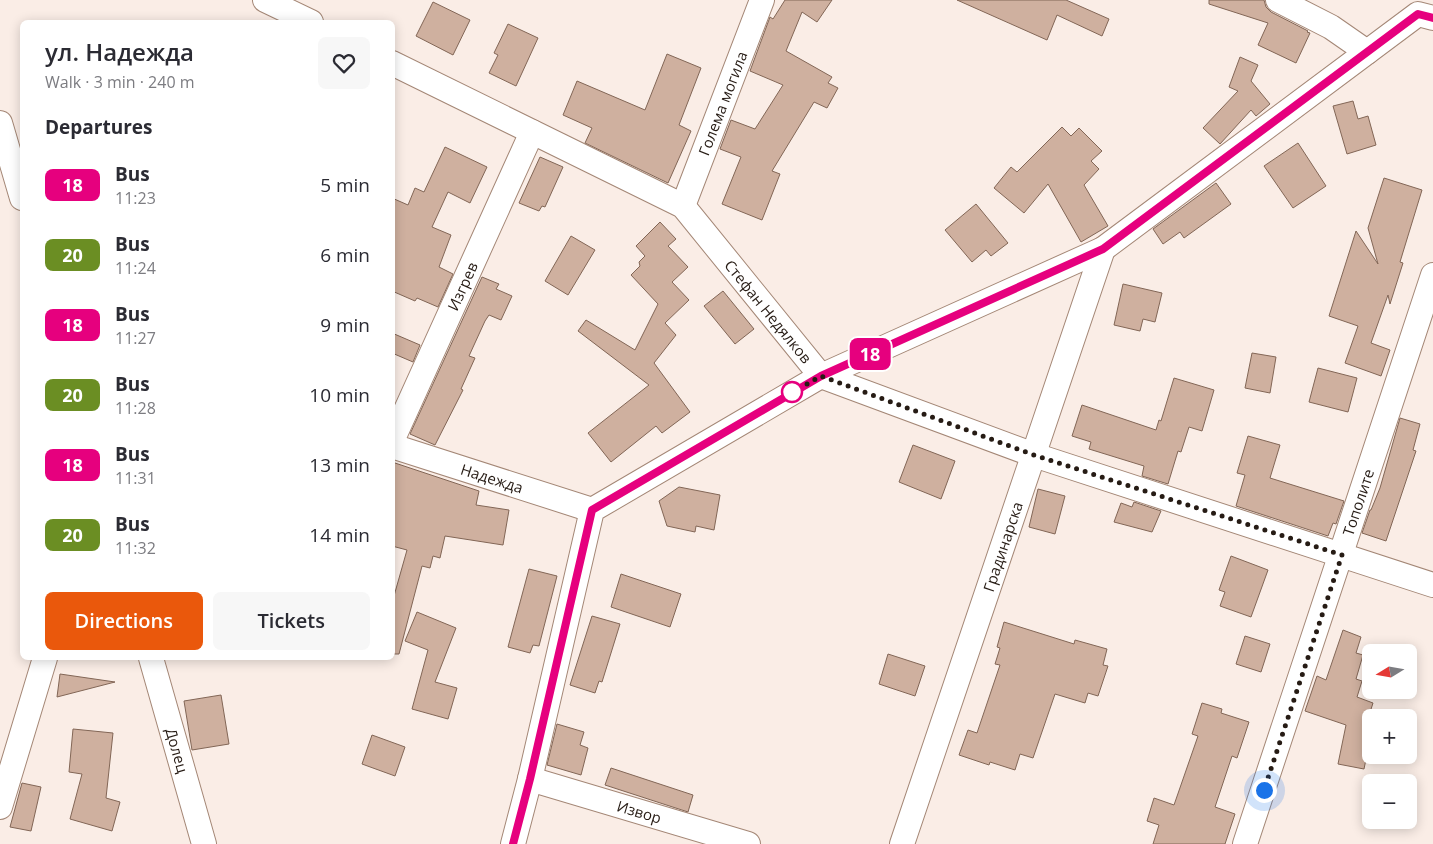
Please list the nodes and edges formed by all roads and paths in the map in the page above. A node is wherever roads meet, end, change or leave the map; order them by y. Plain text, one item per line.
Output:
1 (265, 0) edge
2 (762, 0) edge
3 (1278, 0) edge
4 (1423, 11) edge
5 (306, 20) edge
6 (1367, 52) junction
7 (395, 64) edge
8 (0, 123) edge
9 (532, 132) junction
10 (20, 191) edge
11 (683, 206) junction
12 (1103, 249) junction
13 (1433, 275) edge
14 (821, 376) junction
15 (395, 434) edge
16 (395, 447) edge
17 (1034, 455) junction
18 (592, 510) junction
19 (1342, 555) junction
20 (1433, 585) edge
21 (45, 660) edge
22 (152, 660) edge
23 (530, 779) junction
24 (0, 807) edge
25 (204, 844) edge
26 (513, 844) edge
27 (748, 844) edge
28 (902, 844) edge
29 (1245, 844) edge

1 - 5 street
2 - 11 street, Голема могила
3 - 6 street
4 - 6 street
6 - 12 street
7 - 9 street, Стефан Недялков
8 - 10 street
9 - 11 street, Стефан Недялков
9 - 15 street, Изгрев
11 - 14 street, Стефан Недялков
12 - 14 street
12 - 17 street, Градинарска
13 - 19 street, Тополите
14 - 17 street, Стефан Недялков
14 - 18 street
16 - 18 street, Надежда
17 - 19 street, Стефан Недялков
17 - 28 street, Градинарска
18 - 23 street
19 - 20 street, Стефан Недялков
19 - 29 street, Тополите
21 - 24 street
22 - 25 street, Долец
23 - 26 street
23 - 27 street, Извор

